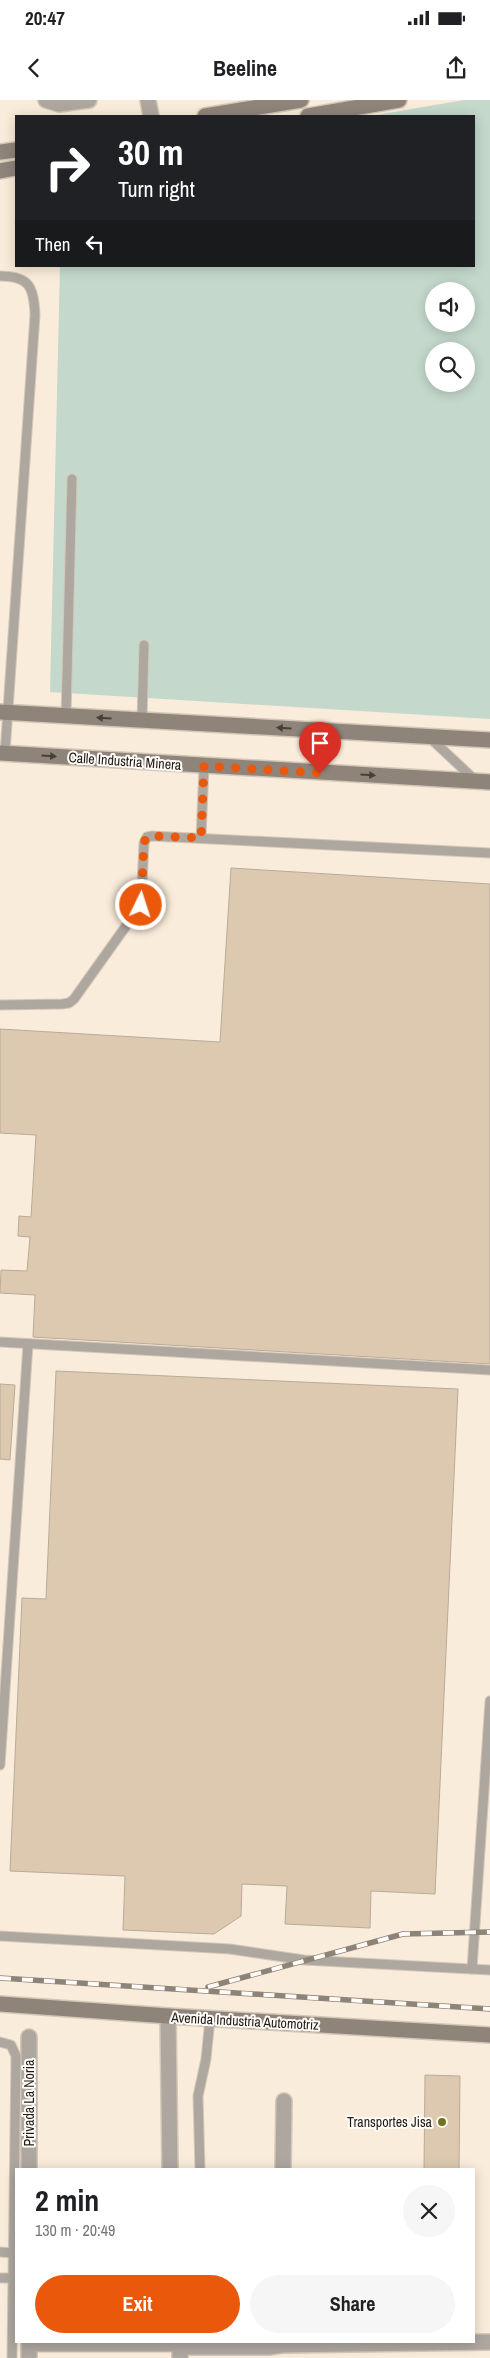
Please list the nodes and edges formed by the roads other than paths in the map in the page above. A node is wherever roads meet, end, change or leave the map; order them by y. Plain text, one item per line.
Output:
1 (89, 100) edge
2 (148, 100) edge
3 (295, 100) edge
4 (399, 100) edge
5 (56, 107) edge
6 (151, 115) edge
7 (211, 115) edge
8 (314, 115) edge
9 (15, 150) edge
10 (0, 152) edge
11 (15, 168) edge
12 (0, 171) edge
13 (0, 276) edge
14 (72, 479) dead end
15 (144, 645) dead end
16 (4, 712) edge
17 (66, 716) junction
18 (142, 720) junction
19 (428, 736) junction
20 (490, 740) edge
21 (2, 753) edge
22 (204, 766) junction
23 (485, 784) edge
24 (201, 838) junction
25 (490, 853) edge
26 (0, 1005) edge
27 (0, 1342) edge
28 (28, 1344) junction
29 (490, 1370) edge
30 (490, 1701) edge
31 (0, 1765) edge
32 (0, 1936) edge
33 (472, 1969) junction
34 (490, 1970) edge
35 (0, 2004) edge
36 (168, 2016) junction
37 (210, 2019) junction
38 (490, 2035) edge
39 (30, 2037) dead end
40 (0, 2042) edge
41 (284, 2101) dead end
42 (15, 2168) edge
43 (29, 2168) edge
44 (170, 2168) edge
45 (200, 2168) edge
46 (283, 2168) edge
47 (15, 2170) edge
48 (0, 2252) edge
49 (13, 2253) junction
50 (0, 2278) edge
51 (12, 2278) junction
52 (490, 2342) edge
53 (282, 2343) edge
54 (475, 2343) edge
55 (475, 2343) edge
56 (198, 2344) edge
57 (29, 2349) edge
58 (326, 2351) edge
59 (352, 2351) edge
60 (180, 2353) edge
61 (12, 2358) edge

1 - 5 street
2 - 6 street
3 - 7 main road
4 - 8 main road
9 - 10 main road
11 - 12 main road
13 - 16 lane
14 - 17 lane
15 - 18 lane
16 - 17 main road
16 - 21 lane
18 -> 17 main road
19 -> 18 main road
19 - 20 main road
19 - 23 lane
21 -> 22 main road, Calle Industria Minera
22 -> 23 main road, Calle Industria Minera
22 - 24 lane
24 - 25 lane
24 - 26 lane
27 - 28 lane
28 - 29 lane
28 - 31 lane
30 - 33 lane
32 - 33 lane
33 - 34 lane
35 - 36 main road, Avenida Industria Automotriz
36 - 37 main road, Avenida Industria Automotriz
36 - 44 street
37 - 38 main road, Avenida Industria Automotriz
37 - 45 lane
39 - 43 street, Privada La Noria
40 - 42 lane
41 - 46 street
47 - 49 lane
48 - 49 lane
49 - 51 lane
50 - 51 lane
51 - 61 lane
52 - 55 street
53 - 56 street
53 - 58 street
54 - 59 street
56 - 60 street
57 - 60 lane
58 - 59 street

